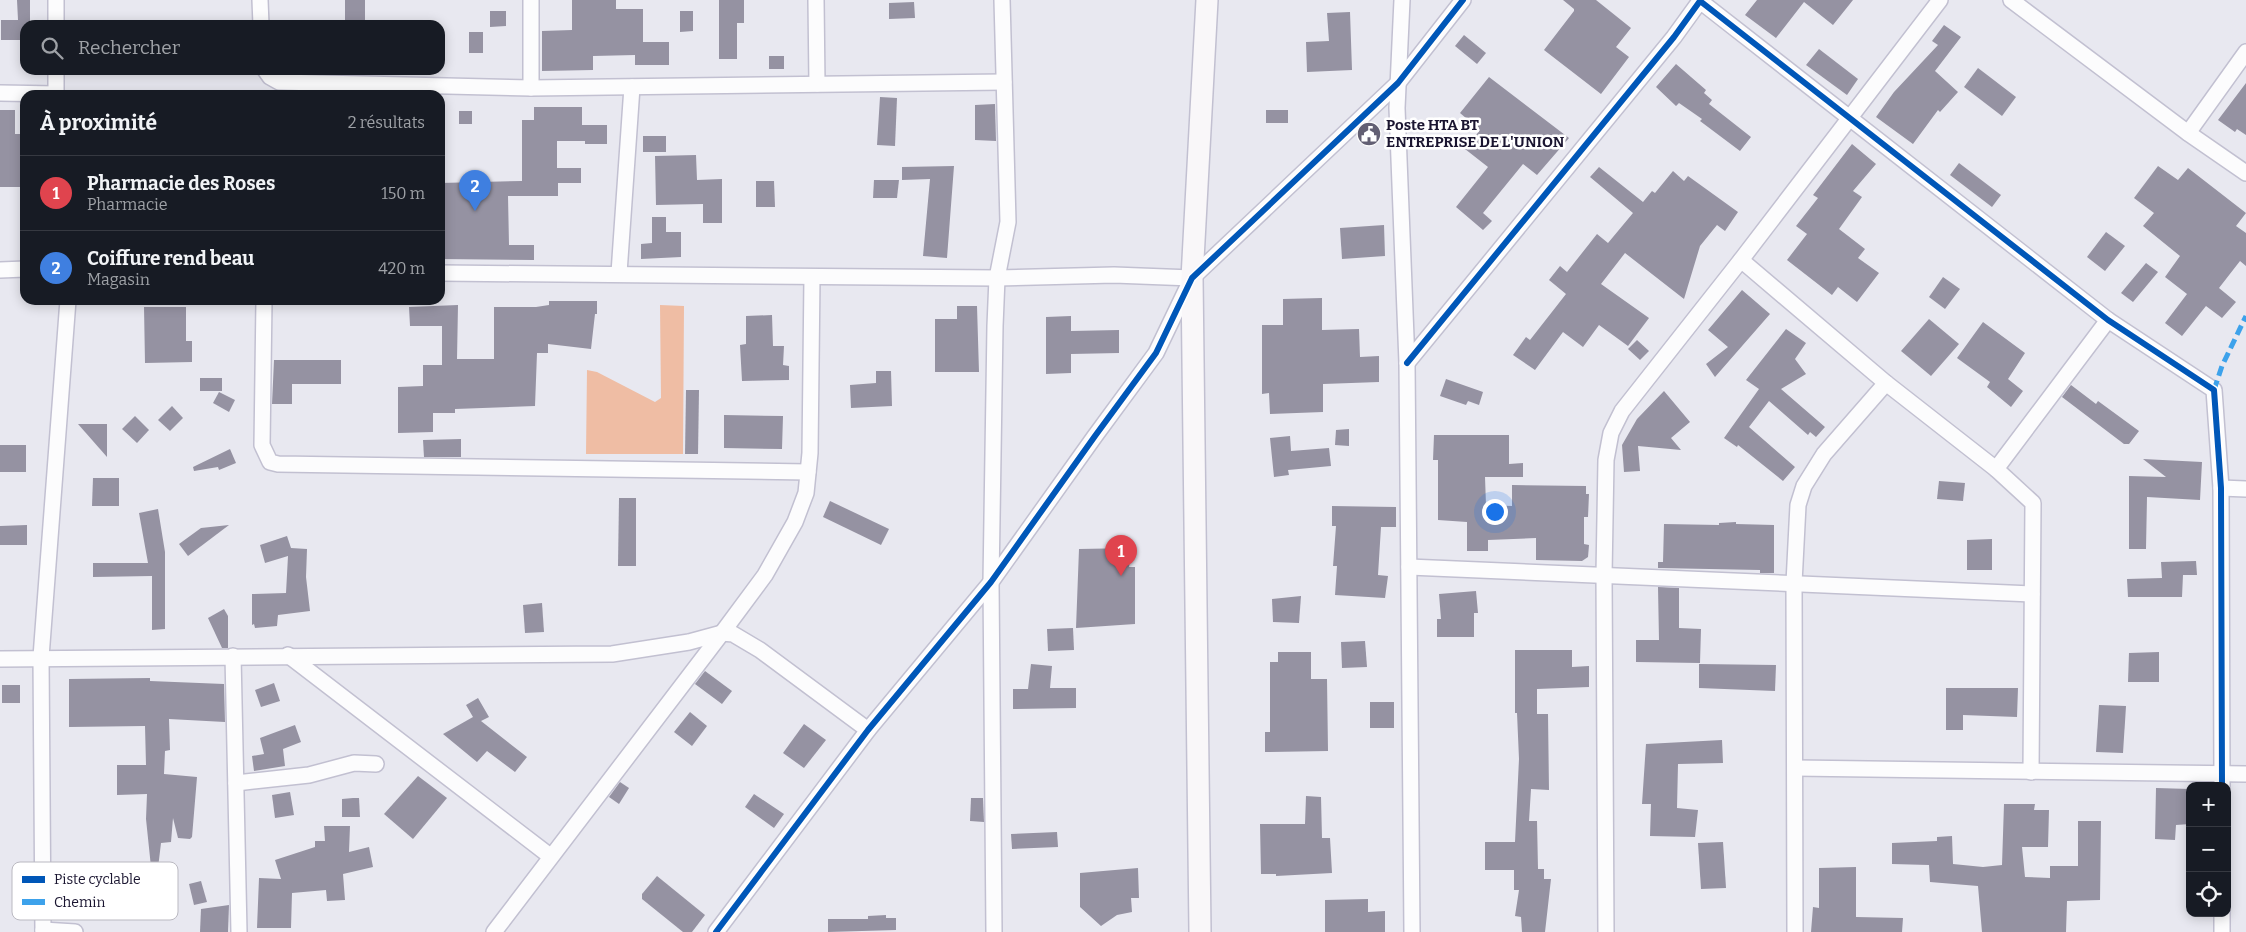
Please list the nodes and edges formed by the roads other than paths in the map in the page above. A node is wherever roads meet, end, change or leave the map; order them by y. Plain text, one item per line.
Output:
1 (56, 0) edge
2 (260, 0) edge
3 (531, 0) edge
4 (816, 0) edge
5 (1002, 0) edge
6 (1207, 0) edge
7 (1402, 0) edge
8 (1463, 0) edge
9 (1940, 0) edge
10 (2011, 0) edge
11 (56, 20) edge
12 (261, 20) edge
13 (2246, 52) edge
14 (56, 75) edge
15 (269, 75) edge
16 (1004, 82) junction
17 (1398, 83) junction
18 (817, 84) junction
19 (632, 87) junction
20 (531, 88) junction
21 (56, 90) edge
22 (0, 93) edge
23 (20, 93) edge
24 (1849, 118) junction
25 (2188, 134) junction
26 (2246, 173) edge
27 (1741, 260) junction
28 (20, 269) edge
29 (0, 270) edge
30 (445, 273) edge
31 (620, 273) junction
32 (812, 277) junction
33 (997, 278) junction
34 (1192, 278) junction
35 (68, 305) edge
36 (264, 305) edge
37 (2108, 320) junction
38 (1407, 363) junction
39 (1886, 384) junction
40 (1996, 469) junction
41 (808, 472) junction
42 (2221, 488) junction
43 (2246, 489) edge
44 (1409, 567) junction
45 (1604, 575) junction
46 (991, 582) junction
47 (1794, 583) junction
48 (2032, 594) junction
49 (722, 633) junction
50 (288, 655) junction
51 (233, 656) junction
52 (41, 657) junction
53 (0, 659) edge
54 (868, 730) junction
55 (376, 764) dead end
56 (1795, 768) junction
57 (2031, 772) junction
58 (2246, 774) edge
59 (2222, 780) edge
60 (236, 783) junction
61 (550, 856) junction
62 (42, 862) edge
63 (2222, 917) edge
64 (43, 931) edge
65 (75, 932) edge
66 (239, 932) edge
67 (494, 932) edge
68 (716, 932) edge
69 (994, 932) edge
70 (1200, 932) edge
71 (1412, 932) edge
72 (1606, 932) edge
73 (1795, 932) edge
74 (2222, 932) edge

1 - 11 street
2 - 12 street
3 - 20 street
4 - 18 street
5 - 16 street
6 - 34 street
7 - 17 street
8 - 17 street
9 - 24 street
10 - 25 street
13 - 25 street
14 - 21 street
15 - 20 street
16 - 18 street
16 - 33 street
17 - 34 street
17 - 38 street
18 - 19 street
19 - 20 street
19 - 31 street
22 - 23 street
24 - 27 street
24 - 37 street
24 - 38 street
25 - 26 street
27 - 39 street
27 - 45 street
28 - 29 street
30 - 31 street
31 - 32 street
32 - 33 street
32 - 41 street
33 - 34 street
33 - 46 street
34 - 46 street
34 - 70 street
35 - 52 street
36 - 41 street
37 - 40 street
37 - 42 street
38 - 44 street
39 - 40 street
39 - 47 street
40 - 48 street
41 - 49 street
42 - 43 street
42 - 59 street
44 - 45 street
44 - 71 street
45 - 47 street
45 - 72 street
46 - 54 street
46 - 69 street
47 - 48 street
47 - 56 street
48 - 57 street
49 - 50 street
49 - 54 street
49 - 61 street
50 - 51 street
50 - 61 street
51 - 52 street
51 - 60 street
52 - 53 street
52 - 62 street
54 - 68 street
55 - 60 street
56 - 57 street
56 - 73 street
57 - 59 street
58 - 59 street
60 - 66 street
61 - 67 street
63 - 74 street
64 - 65 street

